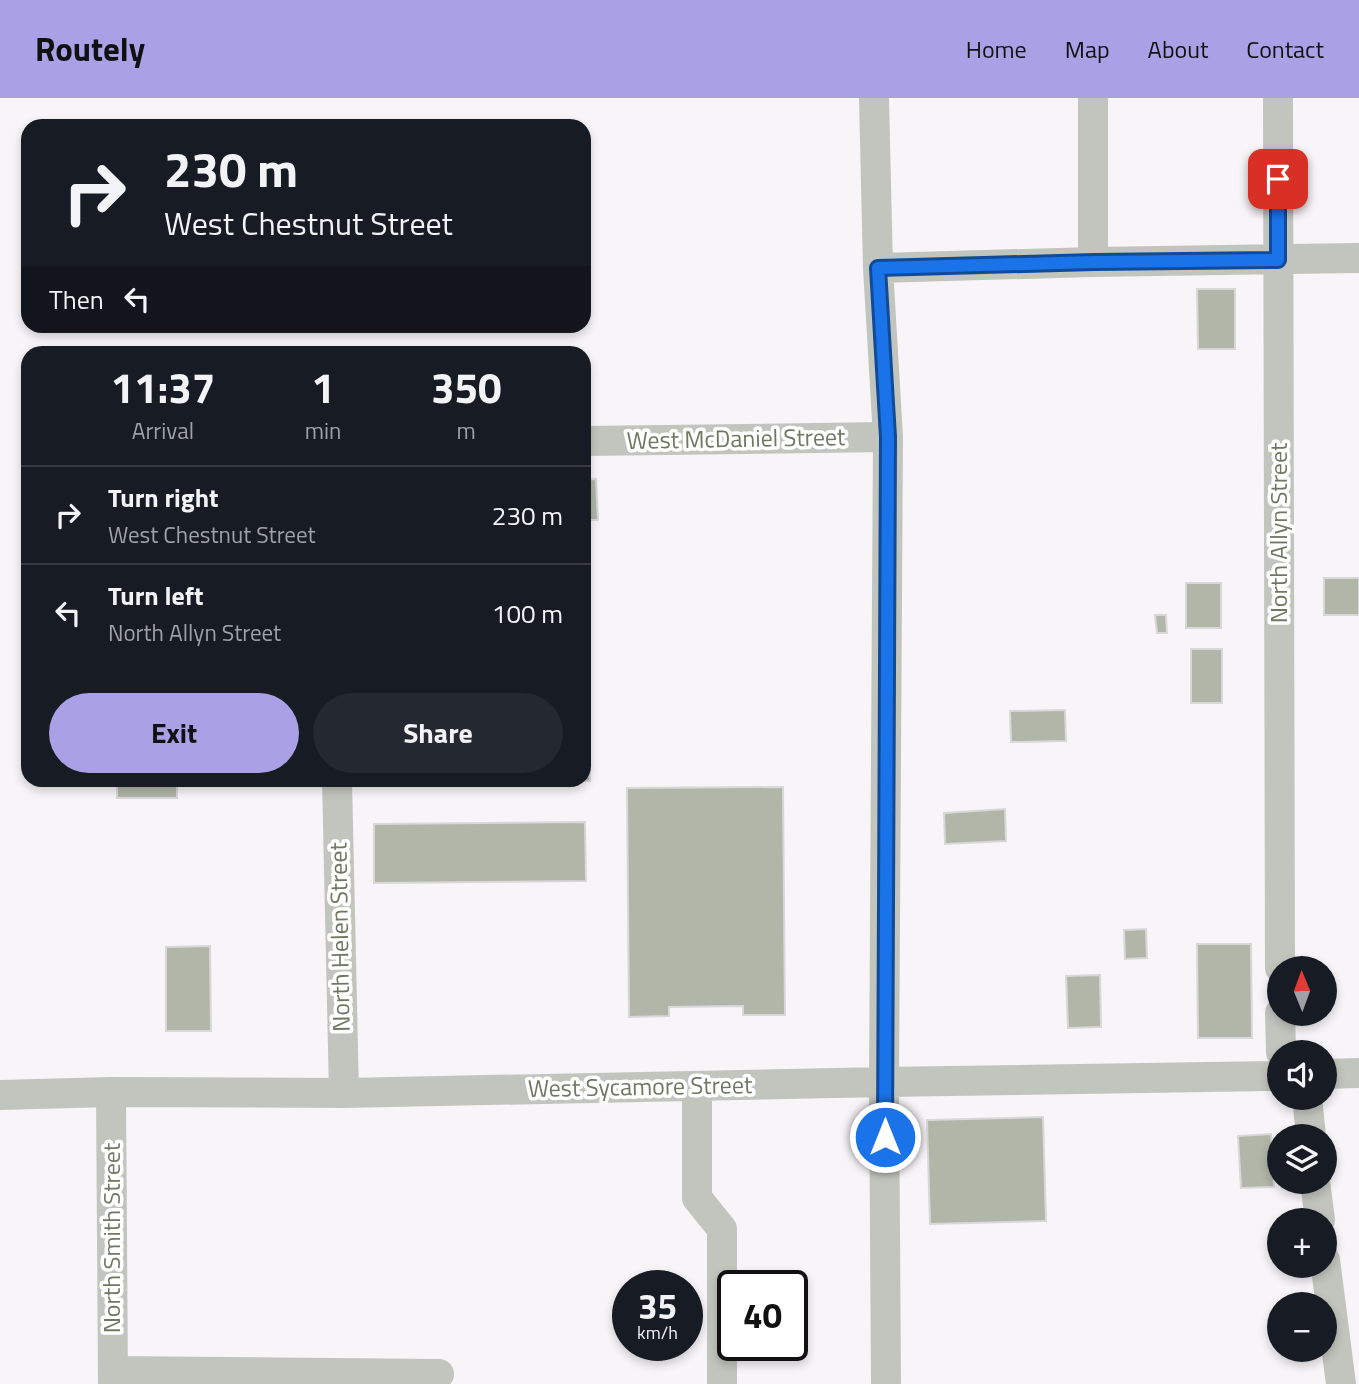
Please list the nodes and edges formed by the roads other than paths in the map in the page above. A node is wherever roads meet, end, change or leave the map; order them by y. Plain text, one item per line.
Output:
1 (874, 98) edge
2 (1093, 98) edge
3 (1278, 98) edge
4 (1359, 258) edge
5 (1278, 260) junction
6 (1093, 262) junction
7 (878, 268) junction
8 (888, 437) junction
9 (591, 441) edge
10 (337, 787) edge
11 (1280, 956) edge
12 (1359, 1073) edge
13 (1337, 1074) edge
14 (1267, 1076) edge
15 (884, 1082) junction
16 (697, 1086) junction
17 (111, 1092) junction
18 (344, 1093) junction
19 (0, 1095) edge
20 (1327, 1278) edge
21 (439, 1374) dead end
22 (113, 1378) edge
23 (722, 1384) edge
24 (886, 1384) edge
25 (1341, 1384) edge

1 - 7 street
2 - 6 street
3 - 5 street, North Allyn Street
4 - 5 street
5 - 6 street
5 - 11 street, North Allyn Street
6 - 7 street
7 - 8 street
8 - 9 street, West McDaniel Street
8 - 15 street
10 - 18 street, North Helen Street
12 - 13 street
14 - 15 street, West Sycamore Street
15 - 16 street, West Sycamore Street
15 - 24 street
16 - 18 street, West Sycamore Street
16 - 23 street
17 - 18 street, West Sycamore Street
17 - 19 street, West Sycamore Street
17 - 22 street, North Smith Street
20 - 25 street
21 - 22 street

